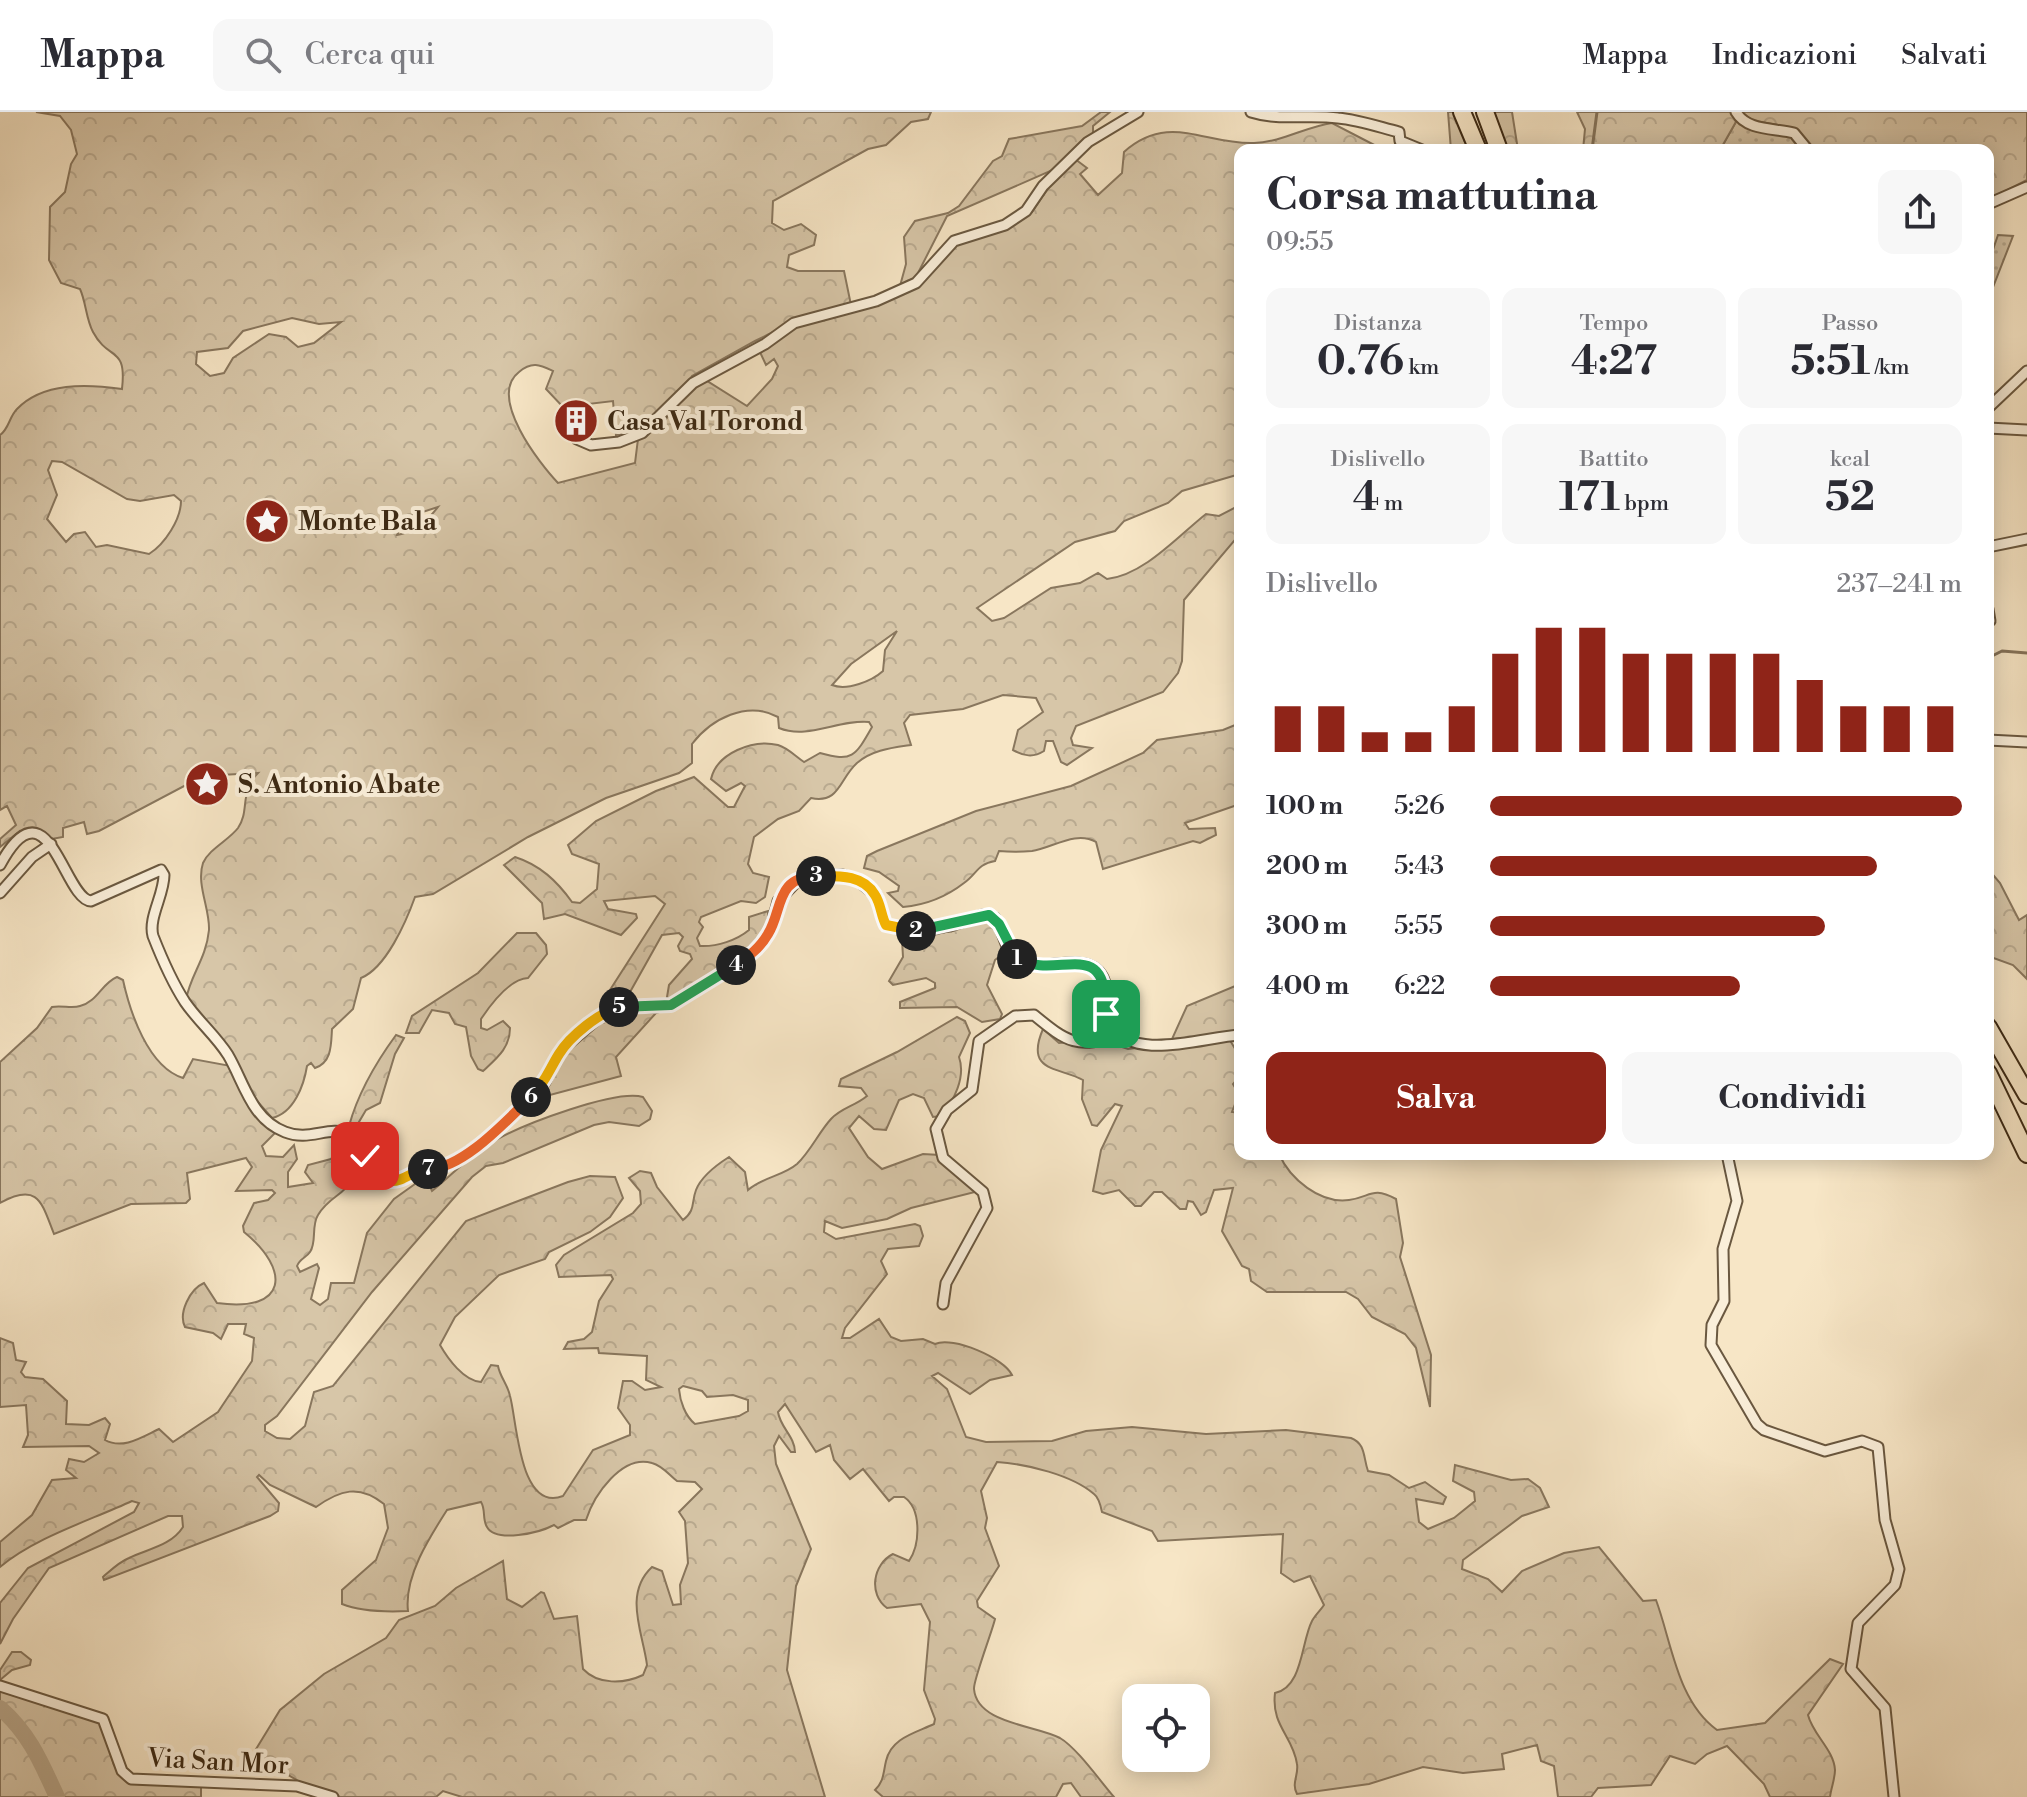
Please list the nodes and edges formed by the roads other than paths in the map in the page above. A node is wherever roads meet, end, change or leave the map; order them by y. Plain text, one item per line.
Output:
1 (1138, 112) edge
2 (1251, 112) edge
3 (1462, 112) edge
4 (1485, 112) edge
5 (1736, 112) edge
6 (1407, 144) edge
7 (1475, 144) edge
8 (1497, 144) edge
9 (1803, 144) edge
10 (2027, 187) edge
11 (1994, 201) edge
12 (2027, 371) edge
13 (1994, 402) edge
14 (1994, 428) edge
15 (2027, 430) edge
16 (577, 439) dead end
17 (2027, 539) edge
18 (1994, 546) edge
19 (1994, 740) edge
20 (2027, 742) edge
21 (51, 844) junction
22 (0, 865) edge
23 (0, 893) edge
24 (1120, 1035) junction
25 (1234, 1036) edge
26 (1994, 1037) edge
27 (1994, 1085) edge
28 (2027, 1095) edge
29 (2027, 1154) edge
30 (1728, 1160) edge
31 (943, 1304) dead end
32 (0, 1686) edge
33 (333, 1797) edge
34 (1894, 1797) edge

1 - 16 street
2 - 6 street
3 - 7 highway
4 - 8 highway
5 - 9 street
10 - 11 street
12 - 13 street
14 - 15 street
17 - 18 street
19 - 20 street
21 - 22 street
21 - 23 street
21 - 24 street
24 - 25 street
24 - 31 street
26 - 28 highway
27 - 29 highway
30 - 34 street
32 - 33 street, Via San Mor

